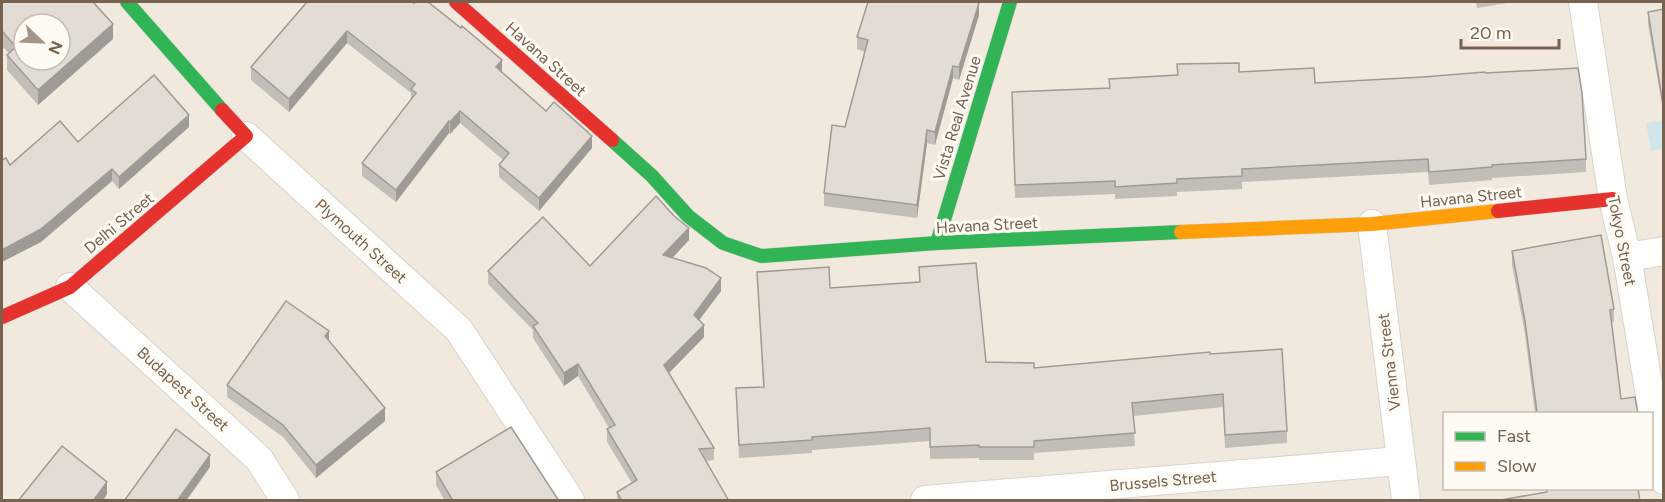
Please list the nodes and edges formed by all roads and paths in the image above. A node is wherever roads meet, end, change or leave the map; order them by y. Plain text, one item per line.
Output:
1 (127, 2) edge
2 (456, 2) edge
3 (1010, 2) edge
4 (1583, 2) edge
5 (246, 136) junction
6 (1614, 199) junction
7 (1372, 224) junction
8 (937, 243) junction
9 (1664, 251) edge
10 (1626, 256) junction
11 (70, 286) junction
12 (2, 317) edge
13 (1652, 412) edge
14 (1653, 415) edge
15 (1400, 461) junction
16 (1664, 480) edge
17 (285, 501) edge
18 (570, 501) edge
19 (925, 501) edge
20 (1406, 501) edge

1 - 5 street, Plymouth Street
2 - 8 street, Havana Street
3 - 8 street, Vista Real Avenue
4 - 6 street, Tokyo Street
5 - 11 street, Delhi Street
5 - 18 street, Plymouth Street
6 - 7 street, Havana Street
6 - 10 street, Tokyo Street
7 - 8 street, Havana Street
7 - 15 street, Vienna Street
9 - 10 street
10 - 13 street, Tokyo Street
11 - 12 street, Delhi Street
11 - 17 street, Budapest Street
14 - 16 street, Tokyo Street
15 - 19 street, Brussels Street
15 - 20 street, Vienna Street

